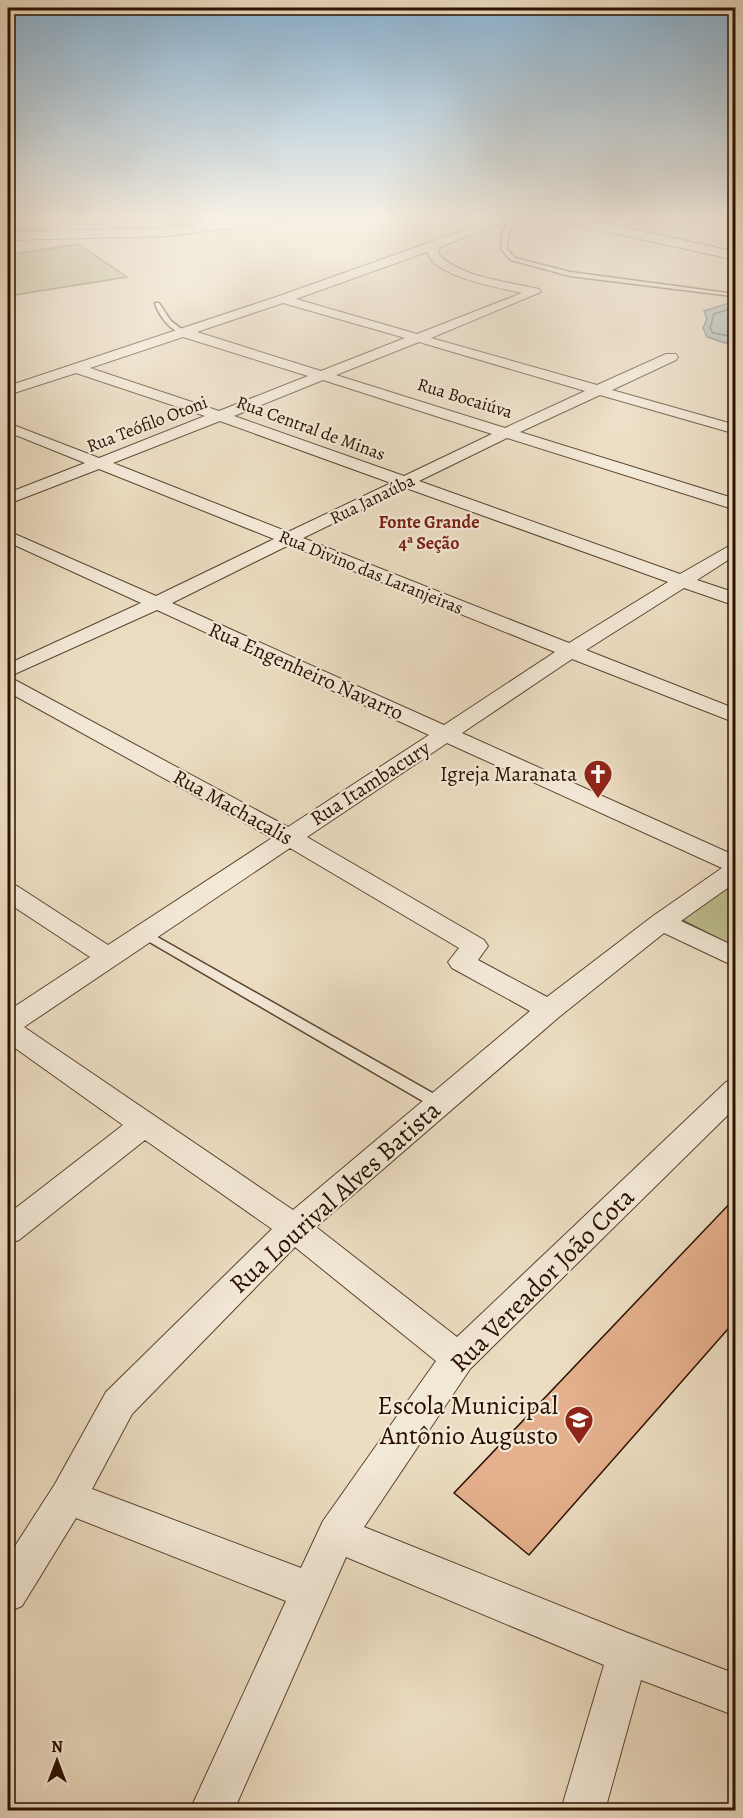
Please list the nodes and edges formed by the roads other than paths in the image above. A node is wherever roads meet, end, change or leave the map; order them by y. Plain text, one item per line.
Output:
1 (277, 301) edge
2 (289, 301) edge
3 (513, 301) edge
4 (157, 304) dead end
5 (183, 332) junction
6 (419, 338) junction
7 (671, 357) dead end
8 (76, 368) junction
9 (325, 375) junction
10 (600, 390) junction
11 (8, 391) edge
12 (220, 416) junction
13 (8, 427) edge
14 (735, 430) edge
15 (508, 432) junction
16 (101, 462) junction
17 (407, 482) junction
18 (8, 499) edge
19 (735, 505) edge
20 (8, 536) edge
21 (288, 539) junction
22 (735, 547) edge
23 (682, 581) junction
24 (735, 600) edge
25 (157, 603) junction
26 (568, 652) junction
27 (8, 671) edge
28 (8, 684) edge
29 (735, 717) edge
30 (445, 734) junction
31 (289, 837) junction
32 (735, 865) edge
33 (735, 870) edge
34 (8, 892) edge
35 (662, 922) junction
36 (145, 934) junction
37 (108, 957) junction
38 (735, 958) edge
39 (549, 1010) junction
40 (8, 1024) edge
41 (8, 1029) edge
42 (735, 1089) edge
43 (438, 1103) junction
44 (145, 1124) junction
45 (294, 1228) junction
46 (8, 1231) edge
47 (458, 1358) junction
48 (68, 1497) junction
49 (337, 1534) junction
50 (8, 1592) edge
51 (312, 1592) junction
52 (628, 1654) junction
53 (735, 1695) edge
54 (212, 1810) edge
55 (584, 1810) edge

1 - 5 street
2 - 6 street
3 - 6 street, Rua Teófilo Otoni
4 - 5 lane
5 - 8 street
5 - 9 street, Rua Bocaiúva
6 - 9 street, Rua Teófilo Otoni
6 - 10 street
7 - 10 street, Rua Janaúba
8 - 11 street
8 - 12 street, Rua Central de Minas
9 - 12 street, Rua Teófilo Otoni
9 - 15 street, Rua Bocaiúva
10 - 14 street
10 - 15 street, Rua Janaúba
12 - 16 street, Rua Teófilo Otoni
12 - 17 street, Rua Central de Minas
13 - 16 street, Rua Divino das Laranjeiras
15 - 17 street, Rua Janaúba
15 - 19 street, Rua Bocaiúva
16 - 18 street, Rua Teófilo Otoni
16 - 21 street, Rua Divino das Laranjeiras
17 - 21 street, Rua Janaúba
17 - 23 street, Rua Central de Minas
20 - 25 street, Rua Engenheiro Navarro
21 - 25 street, Rua Janaúba
21 - 26 street, Rua Divino das Laranjeiras
22 - 23 street, Rua Itambacury
23 - 24 street, Rua Central de Minas
23 - 26 street, Rua Itambacury
25 - 27 street, Rua Janaúba
25 - 30 street, Rua Engenheiro Navarro
26 - 29 street, Rua Divino das Laranjeiras
26 - 30 street, Rua Itambacury
28 - 31 street, Rua Machacalis
30 - 31 street, Rua Itambacury
30 - 32 street, Rua Engenheiro Navarro
31 - 36 street, Rua Itambacury
31 - 39 street, Rua Machacalis
33 - 35 street, Rua Lourival Alves Batista
34 - 37 street
35 - 38 street
35 - 39 street, Rua Lourival Alves Batista
36 - 37 street, Rua Itambacury
36 - 43 lane
37 - 40 street, Rua Itambacury
39 - 43 street, Rua Lourival Alves Batista
41 - 44 street
42 - 47 street, Rua Vereador João Cota
43 - 45 street, Rua Lourival Alves Batista
44 - 45 street
44 - 46 street
45 - 47 street
45 - 48 street, Rua Lourival Alves Batista
47 - 49 street, Rua Vereador João Cota
48 - 50 street, Rua Lourival Alves Batista
48 - 51 street
49 - 51 street, Rua Vereador João Cota
49 - 52 street
51 - 54 street, Rua Vereador João Cota
52 - 53 street
52 - 55 street

